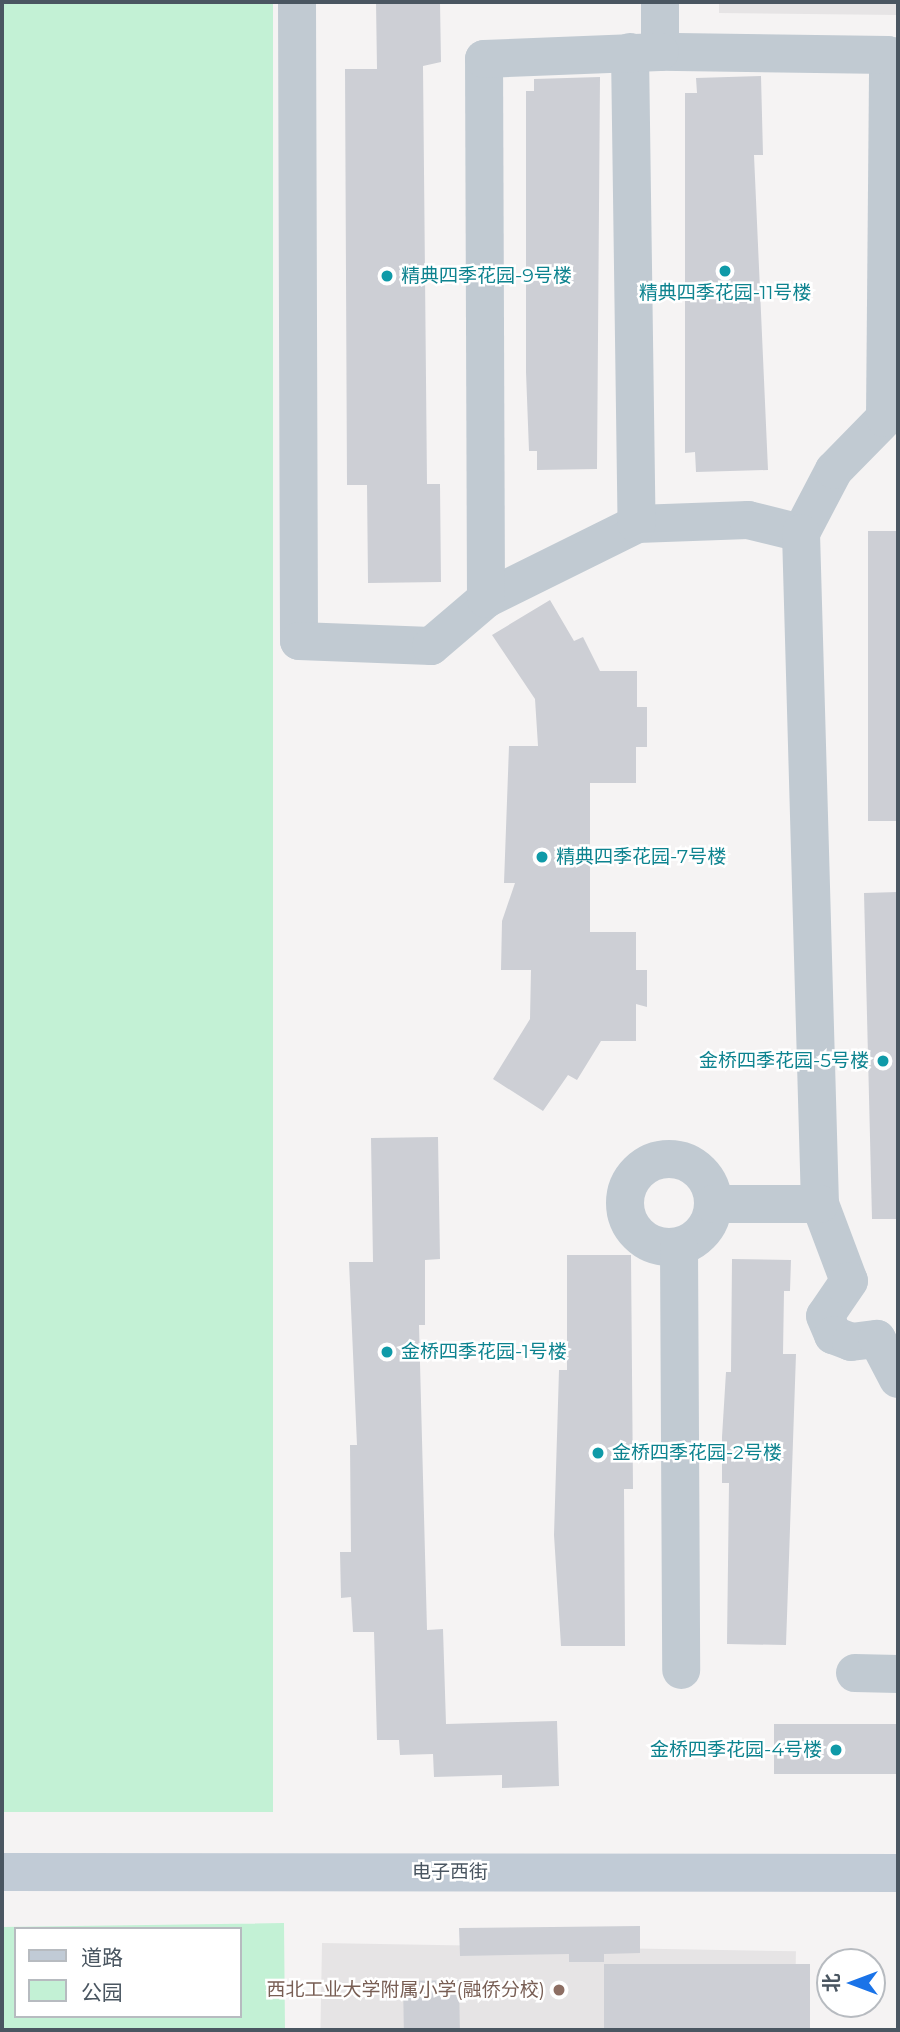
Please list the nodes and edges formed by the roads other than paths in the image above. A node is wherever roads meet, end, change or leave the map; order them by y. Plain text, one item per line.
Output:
1 (297, 2) edge
2 (660, 2) edge
3 (645, 52) junction
4 (637, 524) junction
5 (801, 533) junction
6 (486, 599) junction
7 (713, 1204) junction
8 (820, 1204) junction
9 (679, 1247) junction
10 (898, 1379) edge
11 (681, 1670) dead end
12 (855, 1673) dead end
13 (898, 1674) edge
14 (2, 1872) edge
15 (898, 1873) edge

1 - 6 street
2 - 3 street
3 - 4 street
3 - 5 street
3 - 6 street
4 - 5 street
4 - 6 street
5 - 8 street
7 - 8 street
7 - 9 street
7 - 9 street
8 - 10 street
9 - 11 street
12 - 13 street
14 - 15 street, 电子西街

